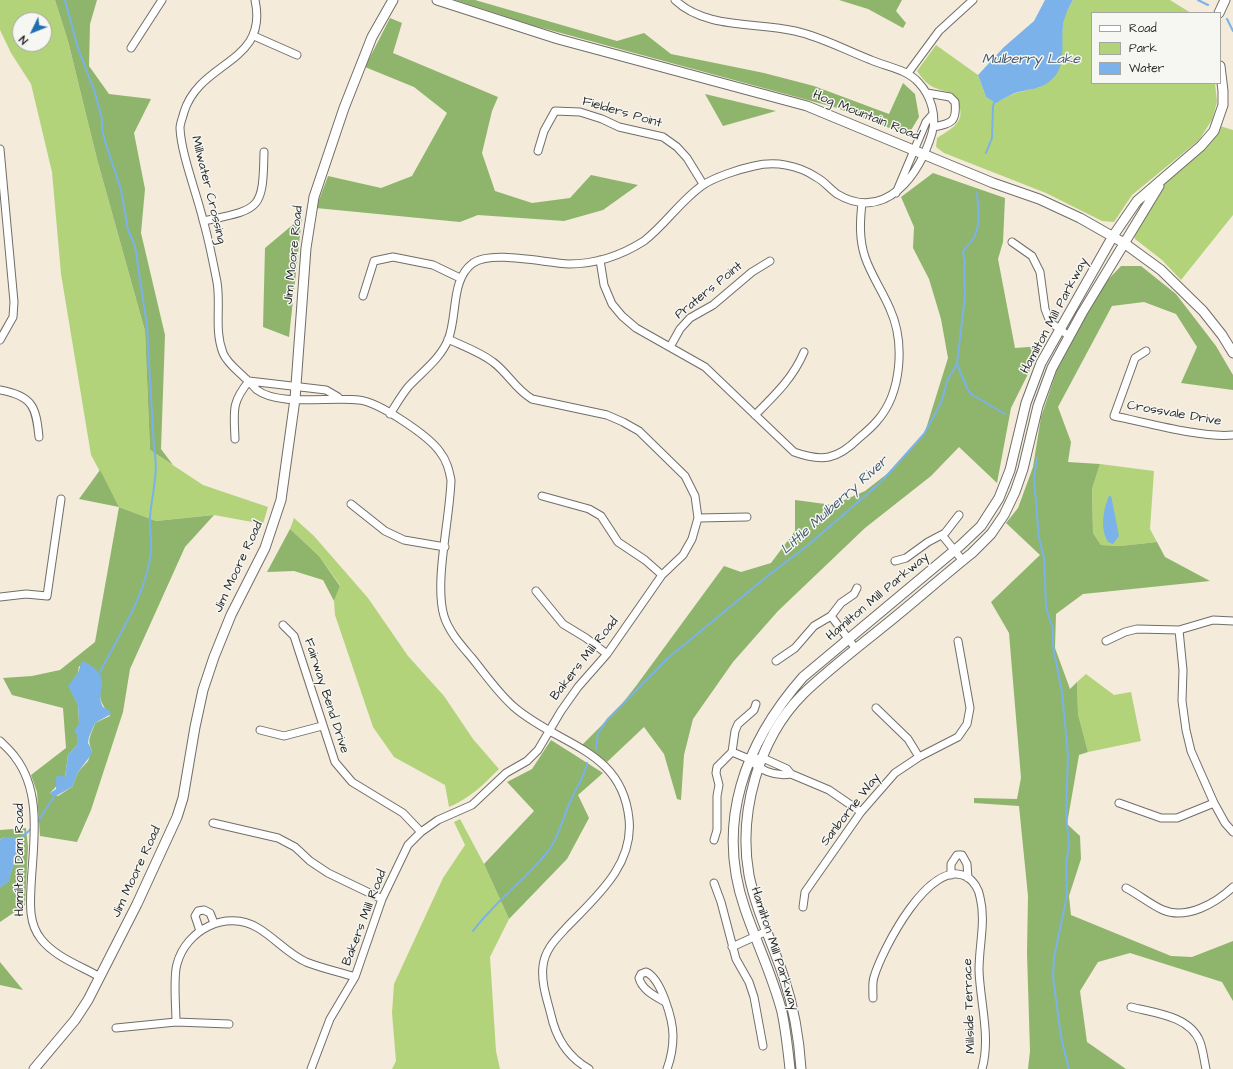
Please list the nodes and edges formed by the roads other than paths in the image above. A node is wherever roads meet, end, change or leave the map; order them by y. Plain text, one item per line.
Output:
1 (162, 0) edge
2 (255, 0) edge
3 (393, 0) edge
4 (437, 0) edge
5 (675, 0) edge
6 (973, 0) edge
7 (1225, 0) edge
8 (1219, 12) edge
9 (254, 36) junction
10 (131, 48) dead end
11 (297, 55) dead end
12 (908, 73) junction
13 (1221, 74) edge
14 (927, 93) junction
15 (933, 114) junction
16 (934, 127) junction
17 (0, 149) edge
18 (914, 150) junction
19 (538, 151) dead end
20 (264, 152) dead end
21 (924, 154) junction
22 (1167, 175) junction
23 (704, 184) junction
24 (896, 193) junction
25 (862, 203) junction
26 (204, 221) junction
27 (1113, 236) junction
28 (1012, 242) dead end
29 (1124, 243) junction
30 (600, 260) junction
31 (770, 261) dead end
32 (460, 278) junction
33 (363, 296) dead end
34 (1059, 330) junction
35 (1069, 336) junction
36 (448, 339) junction
37 (0, 340) edge
38 (670, 347) junction
39 (1146, 351) dead end
40 (804, 352) dead end
41 (1233, 353) edge
42 (249, 381) junction
43 (295, 386) junction
44 (0, 390) edge
45 (338, 397) junction
46 (295, 399) junction
47 (390, 414) junction
48 (755, 415) junction
49 (1233, 435) edge
50 (38, 438) dead end
51 (235, 439) dead end
52 (542, 496) dead end
53 (61, 499) dead end
54 (351, 504) dead end
55 (959, 515) dead end
56 (747, 517) dead end
57 (698, 518) junction
58 (942, 535) junction
59 (445, 546) junction
60 (955, 551) junction
61 (895, 561) dead end
62 (963, 561) junction
63 (662, 575) junction
64 (857, 588) dead end
65 (536, 591) dead end
66 (0, 597) edge
67 (831, 616) junction
68 (1233, 621) edge
69 (283, 625) dead end
70 (1179, 630) junction
71 (848, 639) junction
72 (958, 641) dead end
73 (1106, 641) dead end
74 (856, 649) junction
75 (607, 654) junction
76 (776, 661) dead end
77 (756, 704) dead end
78 (876, 708) dead end
79 (322, 726) junction
80 (260, 730) dead end
81 (549, 731) junction
82 (0, 741) edge
83 (732, 752) junction
84 (919, 757) junction
85 (764, 758) junction
86 (748, 760) junction
87 (759, 769) junction
88 (791, 774) junction
89 (1119, 803) dead end
90 (1214, 803) junction
91 (861, 812) junction
92 (213, 823) dead end
93 (421, 832) junction
94 (1233, 832) edge
95 (714, 840) dead end
96 (951, 876) junction
97 (968, 878) junction
98 (714, 883) dead end
99 (1126, 888) dead end
100 (1233, 888) edge
101 (382, 899) junction
102 (803, 906) dead end
103 (214, 923) junction
104 (200, 931) junction
105 (767, 932) junction
106 (755, 936) junction
107 (732, 947) junction
108 (100, 977) junction
109 (355, 978) junction
110 (873, 998) dead end
111 (665, 1002) dead end
112 (1131, 1007) dead end
113 (176, 1022) junction
114 (229, 1024) dead end
115 (116, 1028) dead end
116 (763, 1046) dead end
117 (34, 1069) edge
118 (311, 1069) edge
119 (589, 1069) edge
120 (667, 1069) edge
121 (790, 1069) edge
122 (802, 1069) edge
123 (982, 1069) edge
124 (1206, 1069) edge

1 - 10 street
2 - 9 street
3 - 43 street, Jim Moore Road
4 - 18 street, Hog Mountain Road
5 - 12 street
6 - 12 street
7 - 8 street
9 - 11 street
9 - 26 street, Millwater Crossing
12 - 14 street
13 - 22 street, Hamilton Mill Parkway
14 - 15 street
14 - 16 street
15 - 16 street
15 - 18 street
16 - 21 street
17 - 37 street
18 - 21 street, Hog Mountain Road
18 - 24 street
19 - 23 street, Fielders Point
20 - 26 street
21 - 24 street
21 - 27 street, Hog Mountain Road
22 - 27 street, Hamilton Mill Parkway
22 - 29 street, Hamilton Mill Parkway
23 - 25 street
23 - 30 street
24 - 25 street
25 - 48 street
26 - 42 street, Millwater Crossing
27 - 29 street, Hog Mountain Road
27 - 34 street, Hamilton Mill Parkway
28 - 34 street
29 - 35 street, Hamilton Mill Parkway
29 - 41 street, Hog Mountain Road
30 - 32 street
30 - 38 street
31 - 38 street, Praters Point
32 - 33 street
32 - 36 street
34 - 35 street
34 - 60 street, Hamilton Mill Parkway
35 - 62 street, Hamilton Mill Parkway
36 - 47 street
36 - 57 street, Bakers Mill Road
38 - 48 street
39 - 49 street, Crossvale Drive
40 - 48 street
42 - 43 street
42 - 46 street, Millwater Crossing
42 - 51 street
43 - 45 street
43 - 46 street, Jim Moore Road
44 - 50 street
45 - 46 street, Millwater Crossing
45 - 47 street
46 - 108 street, Jim Moore Road
47 - 59 street
52 - 63 street
53 - 66 street
54 - 59 street
55 - 58 street
56 - 57 street
57 - 63 street, Bakers Mill Road
58 - 60 street
58 - 61 street
59 - 81 street
60 - 62 street
60 - 71 street, Hamilton Mill Parkway
62 - 74 street, Hamilton Mill Parkway
63 - 75 street, Bakers Mill Road
64 - 67 street
65 - 75 street
67 - 71 street
67 - 76 street
68 - 70 street
69 - 79 street, Fairway Bend Drive
70 - 73 street
70 - 90 street
71 - 74 street
71 - 86 street, Hamilton Mill Parkway
72 - 84 street, Sanborne Way
74 - 85 street, Hamilton Mill Parkway
75 - 81 street, Bakers Mill Road
77 - 83 street
78 - 84 street
79 - 80 street
79 - 93 street, Fairway Bend Drive
81 - 93 street, Bakers Mill Road
81 - 119 street
82 - 108 street, Hamilton Dam Road
83 - 86 street
83 - 95 street
84 - 91 street, Sanborne Way
85 - 86 street
85 - 87 street, Hamilton Mill Parkway
85 - 88 street
86 - 87 street
86 - 106 street, Hamilton Mill Parkway
87 - 88 street
87 - 105 street, Hamilton Mill Parkway
88 - 91 street
89 - 90 street
90 - 94 street
91 - 102 street, Sanborne Way
92 - 101 street
93 - 101 street, Bakers Mill Road
96 - 97 street
96 - 97 street
96 - 110 street
97 - 123 street, Millside Terrace
98 - 107 street
99 - 100 street
101 - 109 street, Bakers Mill Road
103 - 104 street
103 - 104 street
103 - 109 street
104 - 113 street
105 - 106 street
105 - 122 street, Hamilton Mill Parkway
106 - 107 street
106 - 121 street, Hamilton Mill Parkway
107 - 116 street
108 - 117 street, Jim Moore Road
109 - 118 street, Bakers Mill Road
111 - 120 street
112 - 124 street
113 - 114 street
113 - 115 street

